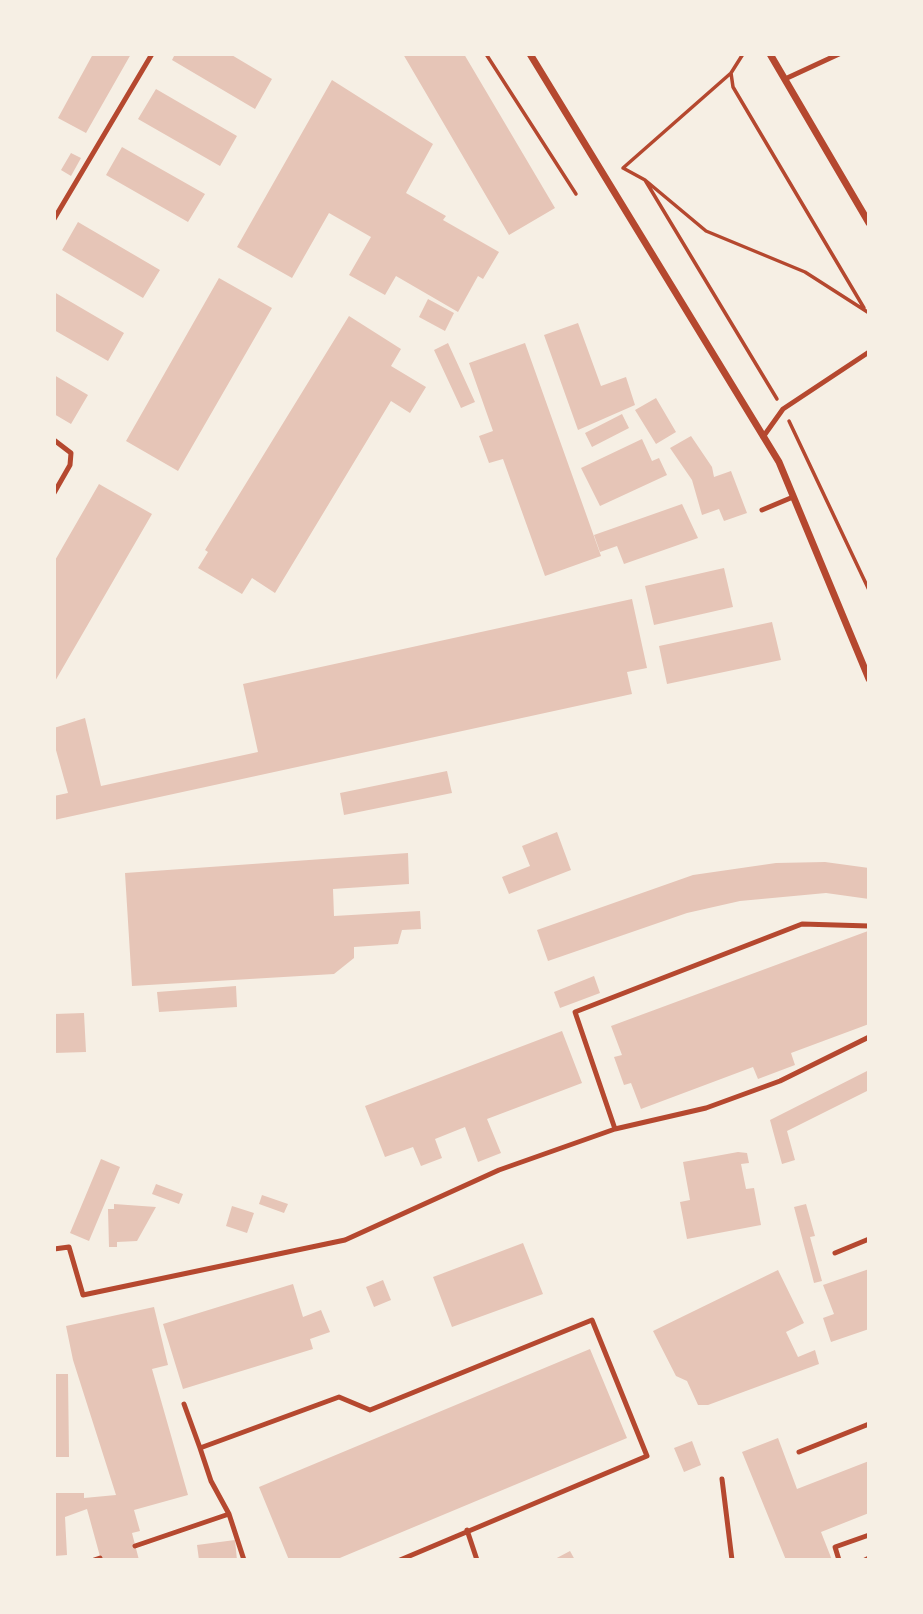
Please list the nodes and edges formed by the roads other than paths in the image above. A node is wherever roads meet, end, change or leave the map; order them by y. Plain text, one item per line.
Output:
1 (152, 54) edge
2 (530, 54) edge
3 (770, 54) edge
4 (839, 54) edge
5 (785, 79) junction
6 (54, 219) edge
7 (869, 223) edge
8 (869, 352) edge
9 (763, 436) junction
10 (54, 439) edge
11 (54, 493) edge
12 (793, 497) junction
13 (762, 510) dead end
14 (869, 679) edge
15 (869, 926) edge
16 (869, 1037) edge
17 (615, 1129) junction
18 (869, 1239) edge
19 (54, 1249) edge
20 (835, 1253) dead end
21 (184, 1404) dead end
22 (869, 1424) edge
23 (200, 1448) junction
24 (799, 1452) dead end
25 (722, 1479) dead end
26 (229, 1514) junction
27 (467, 1530) junction
28 (869, 1535) edge
29 (135, 1546) dead end
30 (244, 1560) edge
31 (400, 1560) edge
32 (477, 1560) edge
33 (732, 1560) edge
34 (839, 1560) edge

1 - 6 lane
2 - 9 street
3 - 5 street
4 - 5 lane
5 - 7 street
8 - 9 lane
9 - 12 street
10 - 11 lane
12 - 13 lane
12 - 14 street
15 - 17 lane
16 - 17 lane
17 - 19 lane
18 - 20 lane
21 - 23 lane
22 - 24 lane
23 - 26 lane
23 - 27 lane
25 - 33 lane
26 - 29 lane
26 - 30 lane
27 - 31 lane
27 - 32 lane
28 - 34 lane

